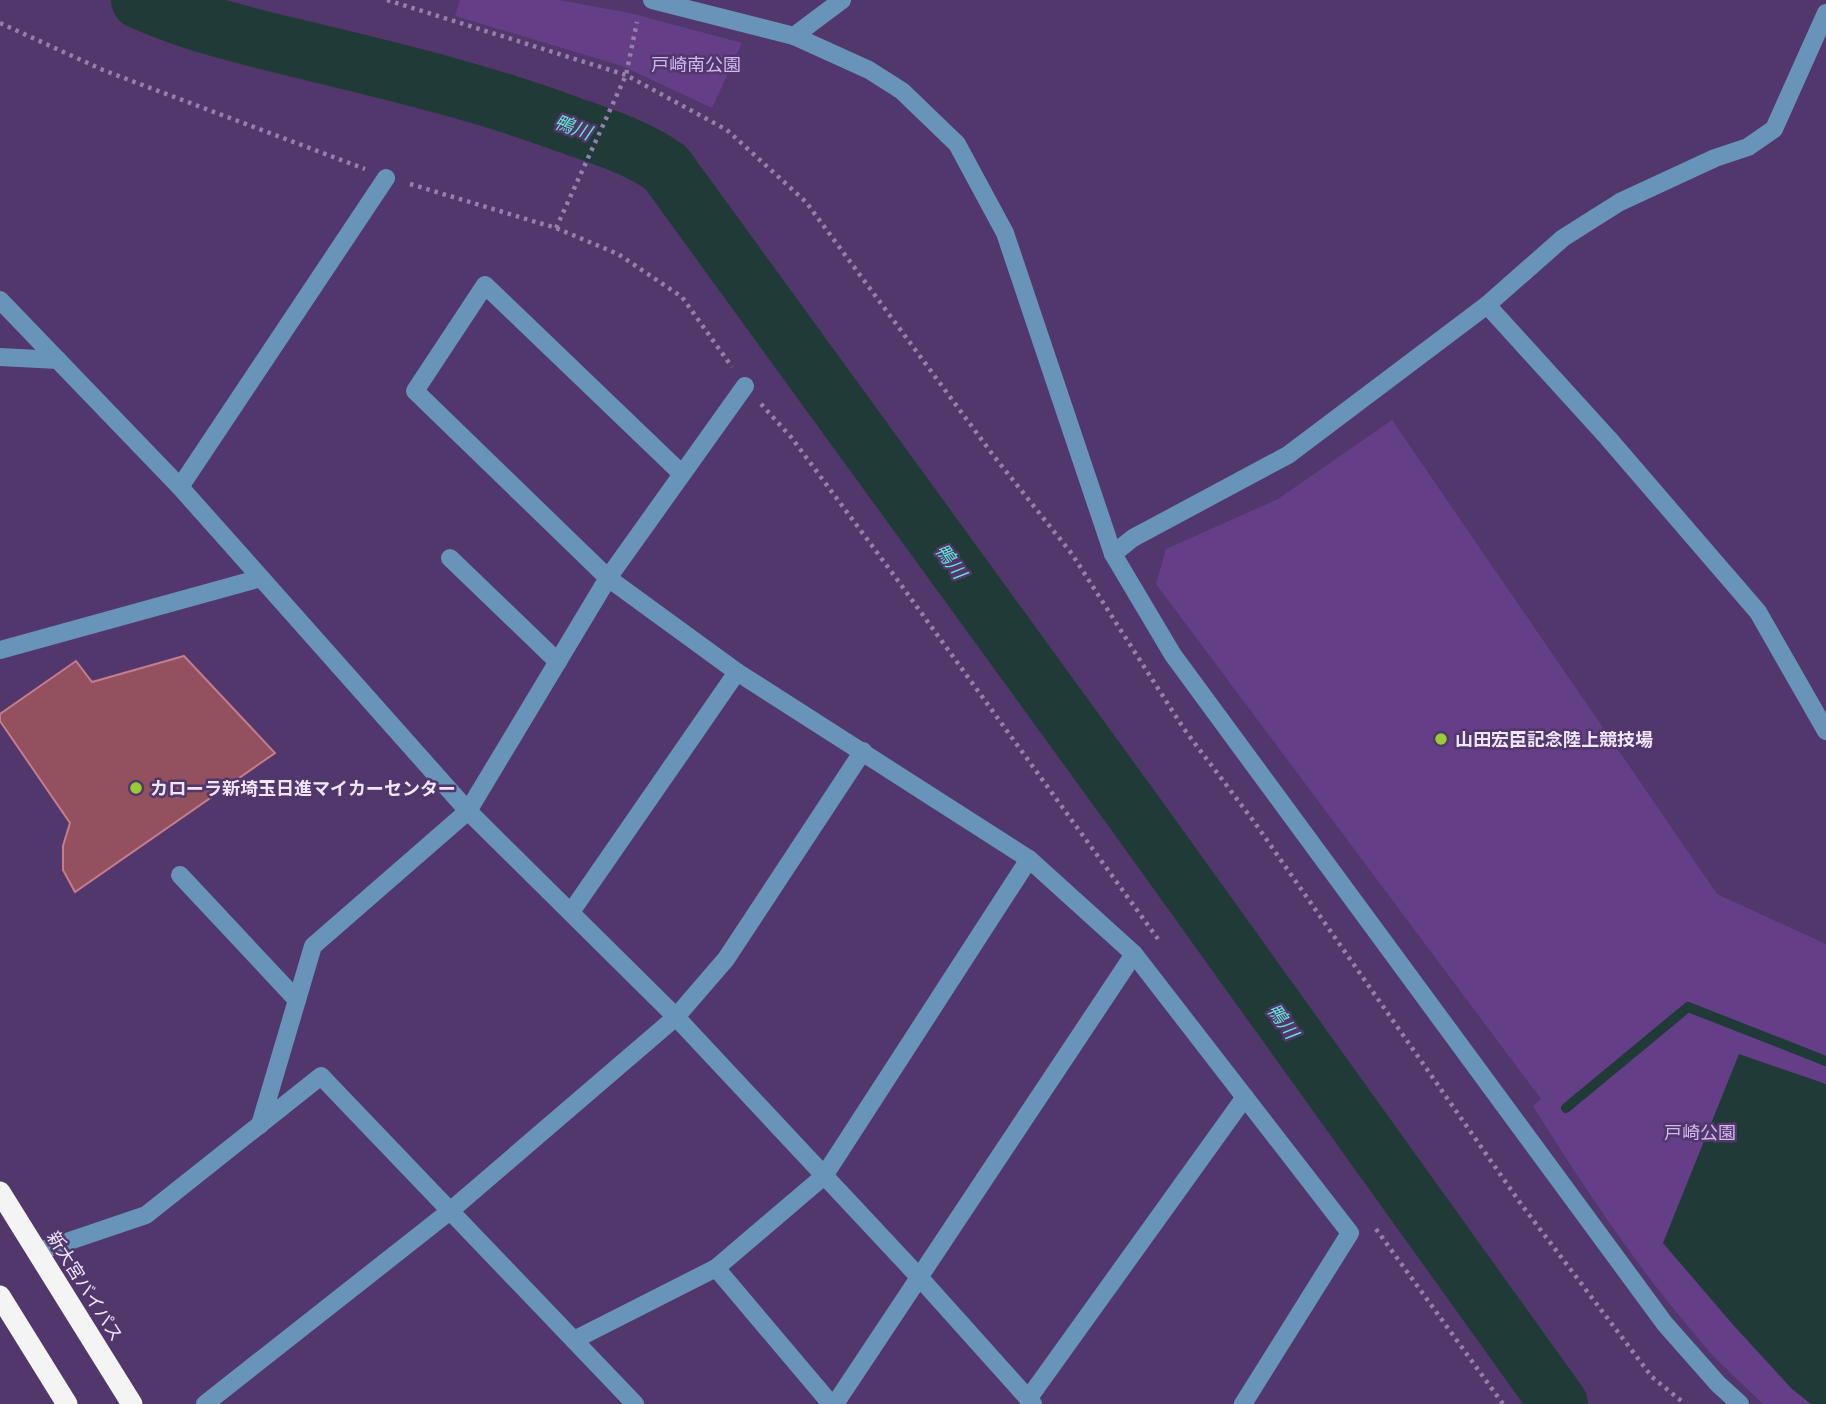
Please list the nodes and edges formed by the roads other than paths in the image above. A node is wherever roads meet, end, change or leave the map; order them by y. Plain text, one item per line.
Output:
1 (652, 0) edge
2 (842, 0) edge
3 (1826, 13) edge
4 (794, 36) junction
5 (386, 178) road end
6 (0, 300) edge
7 (1487, 305) junction
8 (0, 357) edge
9 (58, 360) junction
10 (745, 386) road end
11 (682, 474) junction
12 (180, 487) junction
13 (1113, 554) junction
14 (450, 558) dead end
15 (261, 578) junction
16 (608, 578) junction
17 (0, 650) edge
18 (558, 662) junction
19 (737, 672) junction
20 (1826, 731) edge
21 (863, 751) junction
22 (468, 810) junction
23 (1029, 859) junction
24 (180, 875) dead end
25 (571, 912) junction
26 (1134, 954) junction
27 (297, 1000) junction
28 (676, 1017) junction
29 (1245, 1097) junction
30 (260, 1125) junction
31 (824, 1175) junction
32 (0, 1192) edge
33 (450, 1211) junction
34 (37, 1252) junction
35 (716, 1268) junction
36 (920, 1278) junction
37 (0, 1296) edge
38 (574, 1340) junction
39 (1031, 1402) edge
40 (67, 1404) edge
41 (132, 1404) edge
42 (205, 1404) edge
43 (635, 1404) edge
44 (833, 1404) edge
45 (1243, 1404) edge
46 (1740, 1404) edge

1 - 4 street
2 - 4 street
3 - 7 street
4 - 13 street
5 - 12 street
6 - 9 street
7 - 13 street
7 - 20 street
8 - 9 street
9 - 12 street
10 - 11 street
11 - 16 street
11 - 16 street
12 - 15 street
13 - 46 street
14 - 18 street
15 - 17 street
15 - 22 street
16 - 18 street
16 - 19 street
18 - 22 street
19 - 21 street
19 - 25 street
21 - 23 street
21 - 28 street
22 - 25 street
22 - 27 street
23 - 26 street
23 - 31 street
24 - 27 street
25 - 28 street
26 - 29 street
26 - 36 street
27 - 30 street
28 - 31 street
28 - 33 street
29 - 39 street
29 - 45 street
30 - 33 street
30 - 34 street
31 - 35 street
31 - 36 street
32 - 34 highway, 新大宮バイパス
33 - 38 street
33 - 42 street
34 - 41 highway, 新大宮バイパス
35 - 38 street
35 - 44 street
36 - 39 street
36 - 44 street
37 - 40 highway
38 - 43 street

